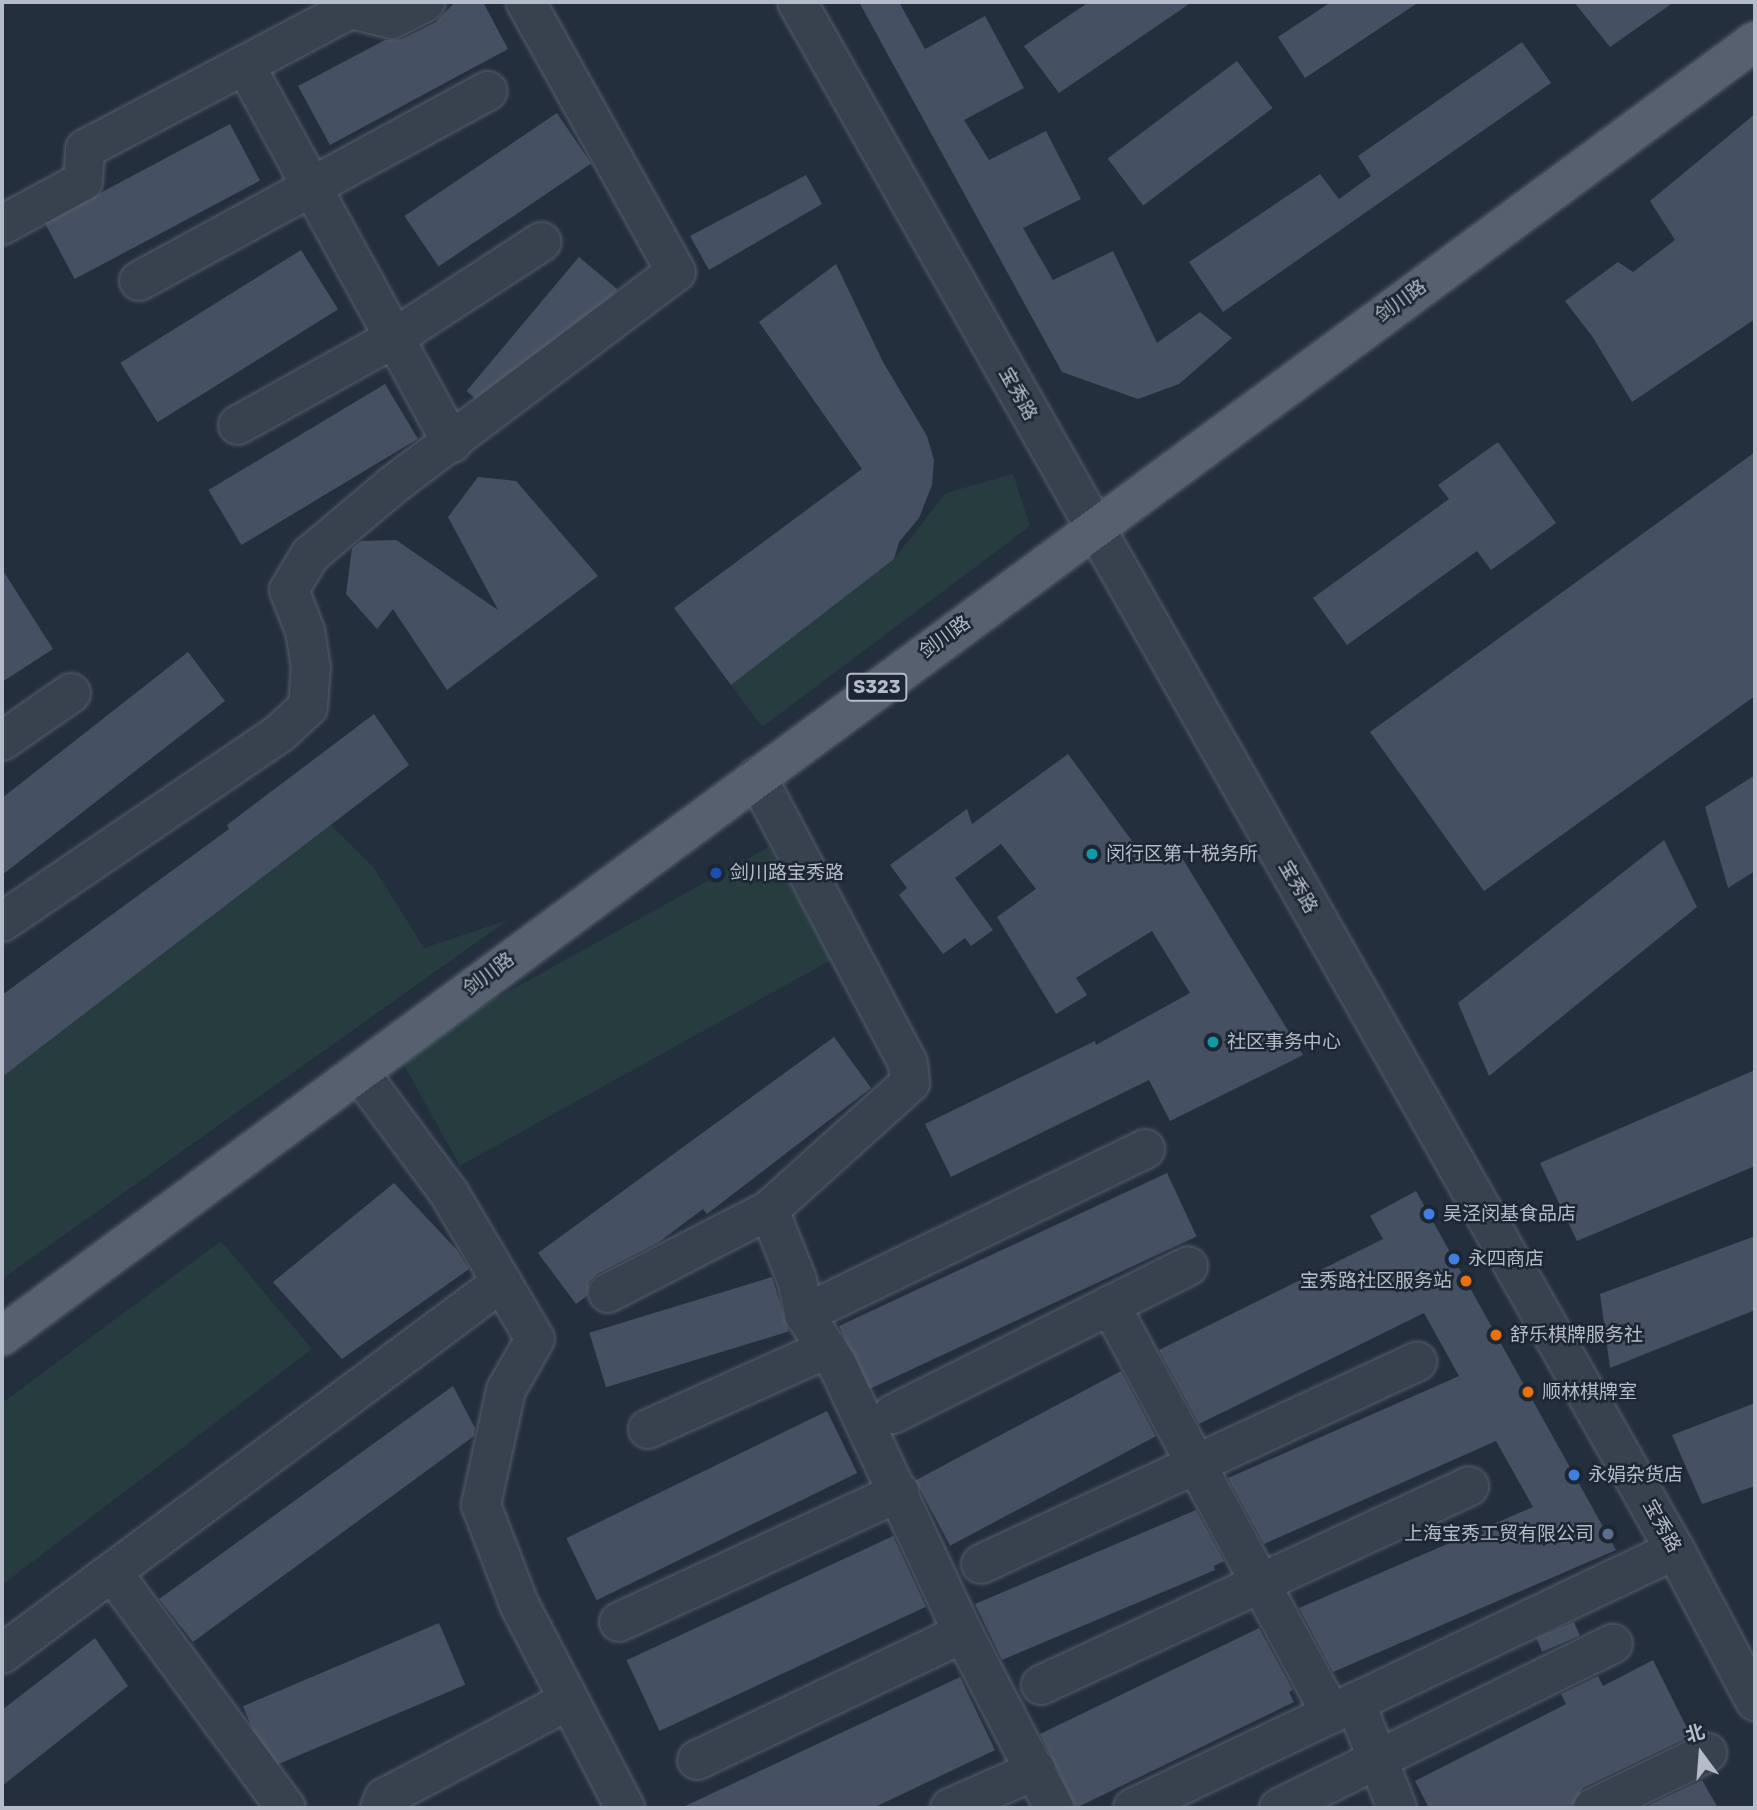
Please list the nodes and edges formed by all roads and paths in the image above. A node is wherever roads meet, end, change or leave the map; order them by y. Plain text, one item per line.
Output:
1 (426, 2) edge
2 (526, 2) edge
3 (797, 2) edge
4 (1755, 41) edge
5 (245, 65) junction
6 (488, 91) dead end
7 (311, 185) junction
8 (2, 225) edge
9 (541, 243) dead end
10 (139, 281) dead end
11 (394, 338) junction
12 (239, 425) dead end
13 (452, 443) junction
14 (1093, 527) junction
15 (71, 693) dead end
16 (2, 741) edge
17 (757, 777) junction
18 (4, 917) edge
19 (359, 1072) junction
20 (1145, 1149) dead end
21 (769, 1210) junction
22 (1188, 1266) dead end
23 (502, 1282) junction
24 (608, 1293) dead end
25 (1110, 1305) junction
26 (804, 1314) junction
27 (2, 1336) edge
28 (827, 1349) junction
29 (1417, 1362) dead end
30 (893, 1414) dead end
31 (648, 1429) dead end
32 (1198, 1463) junction
33 (1469, 1486) dead end
34 (899, 1492) junction
35 (1675, 1550) junction
36 (981, 1564) dead end
37 (112, 1572) junction
38 (1262, 1583) junction
39 (619, 1622) dead end
40 (963, 1633) junction
41 (1613, 1644) dead end
42 (2, 1654) edge
43 (1041, 1685) dead end
44 (569, 1700) junction
45 (1755, 1701) edge
46 (1343, 1708) junction
47 (1707, 1753) dead end
48 (697, 1759) dead end
49 (1377, 1760) junction
50 (1036, 1770) junction
51 (286, 1808) edge
52 (380, 1808) edge
53 (625, 1808) edge
54 (950, 1808) edge
55 (1054, 1808) edge
56 (1133, 1808) edge
57 (1279, 1808) edge
58 (1397, 1808) edge
59 (1593, 1808) edge

1 - 5 street
2 - 13 street
3 - 14 street, 宝秀路
4 - 14 main road, 剑川路 / S323
5 - 7 street
5 - 8 street
6 - 7 street
7 - 10 street
7 - 11 street
9 - 11 street
11 - 12 street
11 - 13 street
13 - 18 street
14 - 17 main road, 剑川路 / S323
14 - 35 street, 宝秀路
15 - 16 street
17 - 19 main road, 剑川路 / S323
17 - 21 street
19 - 23 street
19 - 27 main road, 剑川路 / S323
20 - 26 street
21 - 24 street
21 - 26 street
22 - 25 street
23 - 37 street
23 - 44 street
25 - 30 street
25 - 32 street
26 - 28 street
28 - 31 street
28 - 34 street
29 - 32 street
32 - 36 street
32 - 38 street
33 - 38 street
34 - 39 street
34 - 40 street
35 - 45 street, 宝秀路
35 - 46 street
37 - 42 street
37 - 51 street
38 - 43 street
38 - 46 street
40 - 48 street
40 - 50 street
41 - 49 street
44 - 52 street
44 - 53 street
46 - 49 street
46 - 56 street
47 - 59 street
49 - 57 street
49 - 58 street
50 - 54 street
50 - 55 street

